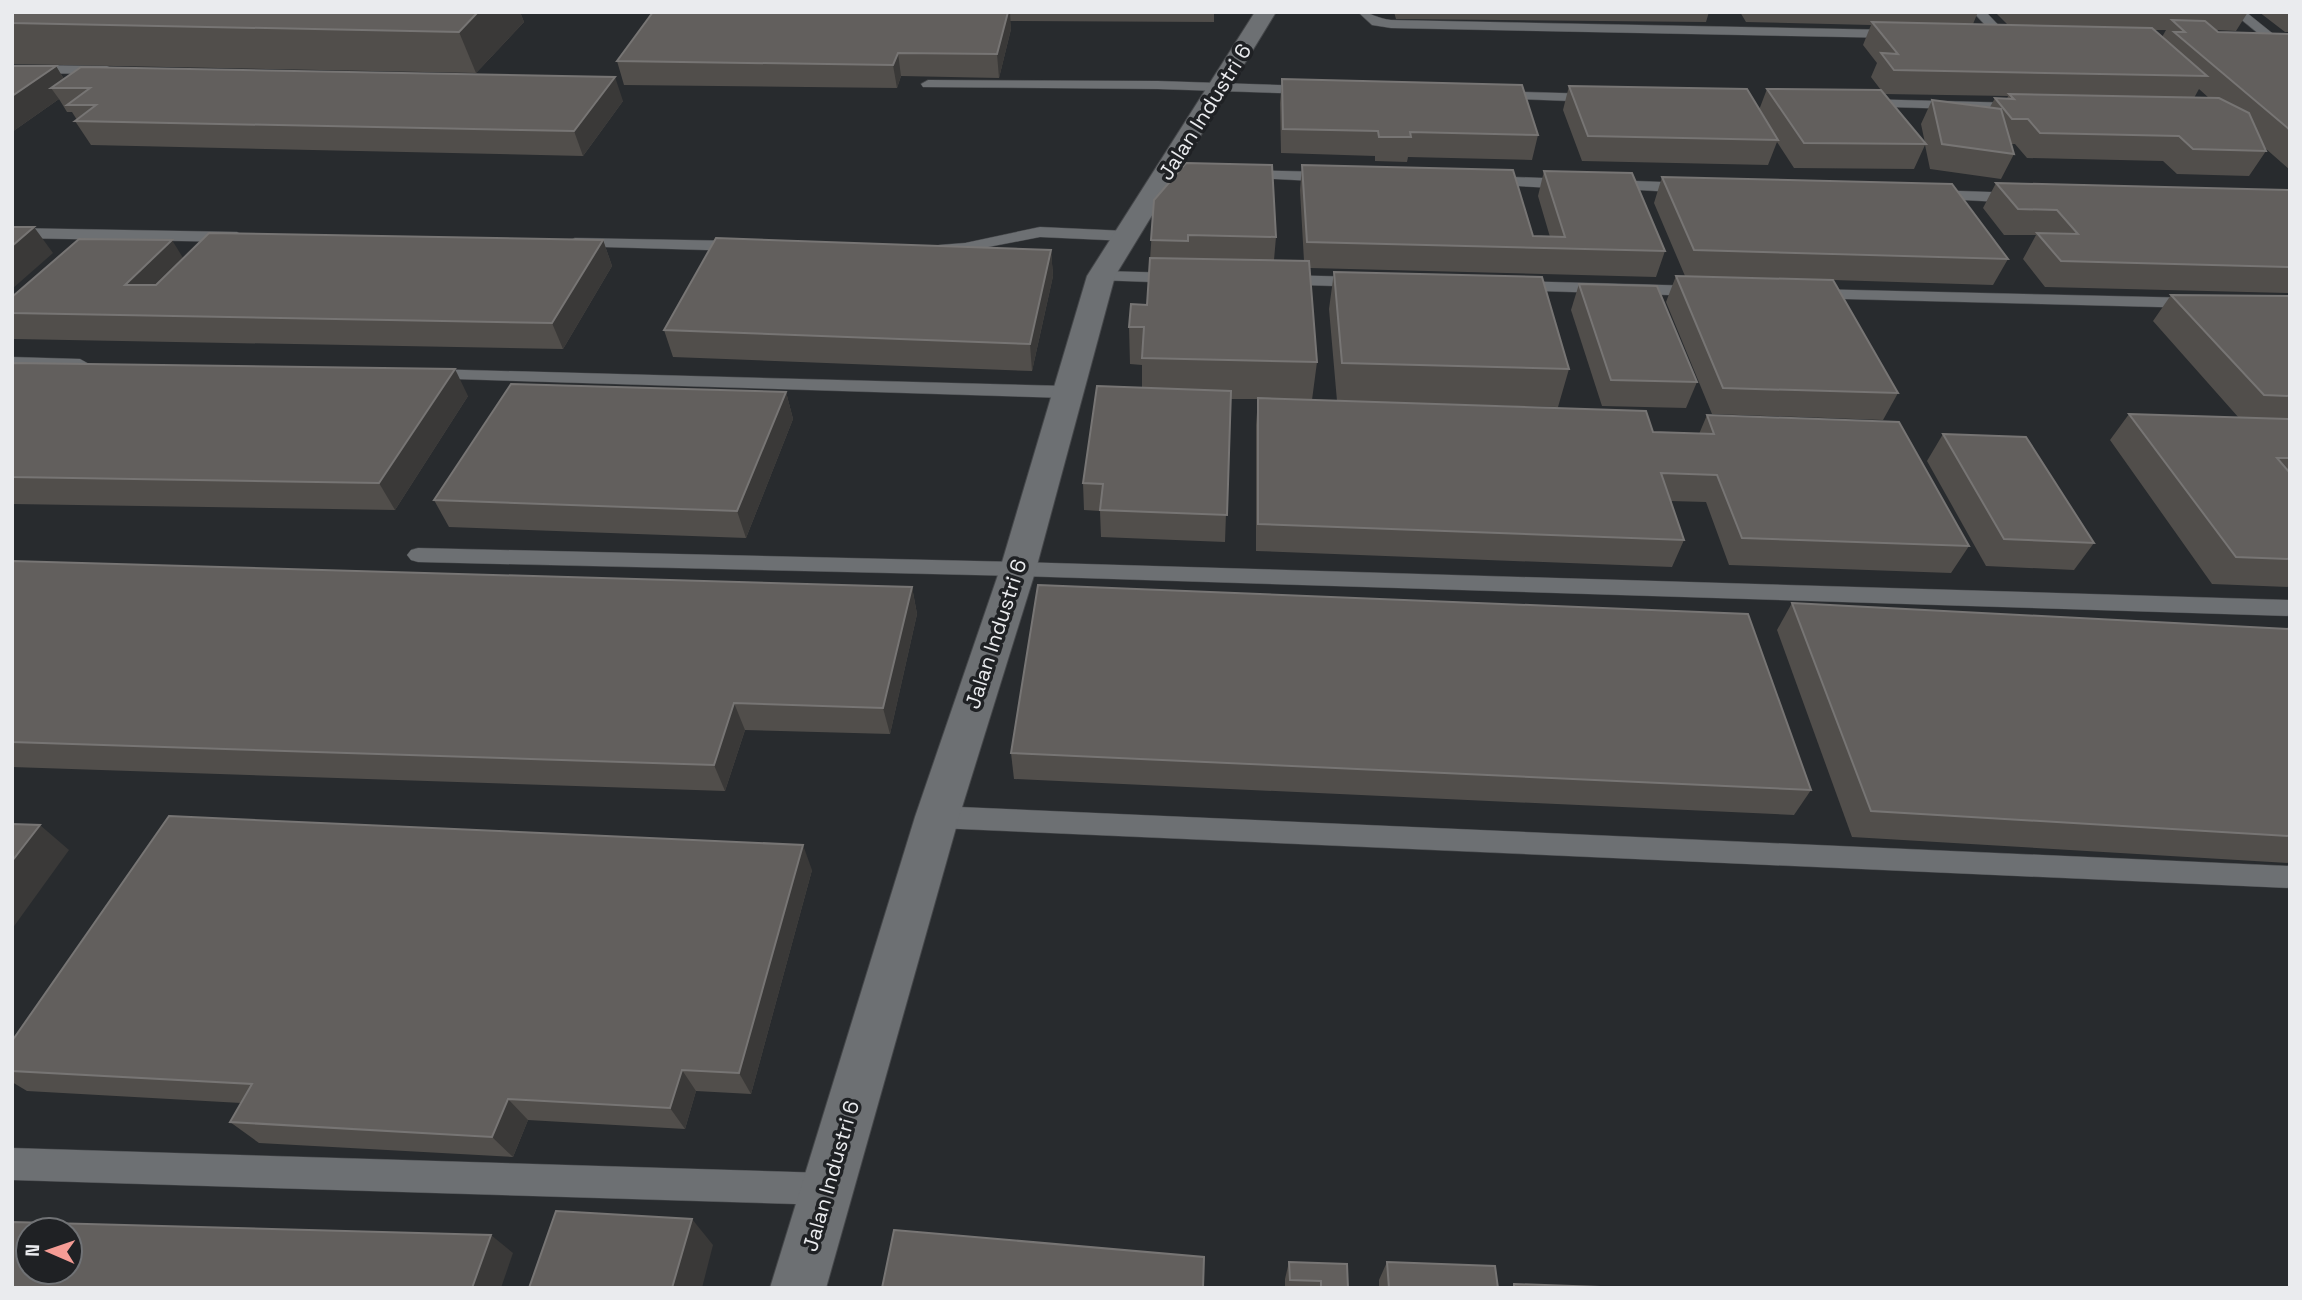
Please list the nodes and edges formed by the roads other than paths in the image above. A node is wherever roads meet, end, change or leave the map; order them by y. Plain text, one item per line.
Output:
1 (1266, 12) edge
2 (1364, 12) edge
3 (1714, 12) edge
4 (1979, 12) edge
5 (2238, 12) edge
6 (1725, 30) junction
7 (1905, 34) edge
8 (2002, 36) edge
9 (2249, 41) edge
10 (2283, 42) edge
11 (12, 69) edge
12 (122, 71) edge
13 (928, 84) dead end
14 (1219, 88) junction
15 (1328, 91) edge
16 (1478, 95) edge
17 (1615, 99) edge
18 (1849, 103) edge
19 (2029, 107) edge
20 (1224, 173) edge
21 (1349, 177) edge
22 (1475, 181) edge
23 (1712, 188) edge
24 (1921, 195) edge
25 (2033, 198) edge
26 (12, 233) edge
27 (1127, 236) junction
28 (249, 237) edge
29 (555, 243) edge
30 (750, 246) edge
31 (917, 249) edge
32 (1101, 276) junction
33 (1199, 278) edge
34 (1255, 280) edge
35 (1381, 283) edge
36 (1493, 286) edge
37 (1716, 291) edge
38 (1800, 293) edge
39 (2220, 304) edge
40 (12, 362) edge
41 (96, 365) edge
42 (415, 374) edge
43 (1066, 392) junction
44 (418, 555) dead end
45 (1018, 569) junction
46 (2290, 608) edge
47 (937, 817) junction
48 (2290, 877) edge
49 (12, 1164) edge
50 (827, 1189) junction
51 (798, 1288) edge

1 - 14 street, Jalan Industri 6
2 - 6 lane
3 - 6 lane
4 - 8 lane
5 - 10 lane
6 - 7 lane
9 - 10 lane
11 - 12 lane
13 - 14 lane
14 - 15 lane
14 - 27 street, Jalan Industri 6
16 - 17 lane
18 - 19 lane
20 - 21 lane
22 - 23 lane
24 - 25 lane
26 - 28 lane
27 - 31 lane
27 - 32 street, Jalan Industri 6
29 - 30 lane
32 - 33 lane
32 - 43 street, Jalan Industri 6
34 - 35 lane
36 - 37 lane
38 - 39 lane
40 - 41 lane
42 - 43 lane
43 - 45 street, Jalan Industri 6
44 - 45 lane
45 - 46 lane
45 - 47 street, Jalan Industri 6
47 - 48 lane
47 - 50 street, Jalan Industri 6
49 - 50 lane
50 - 51 street, Jalan Industri 6

